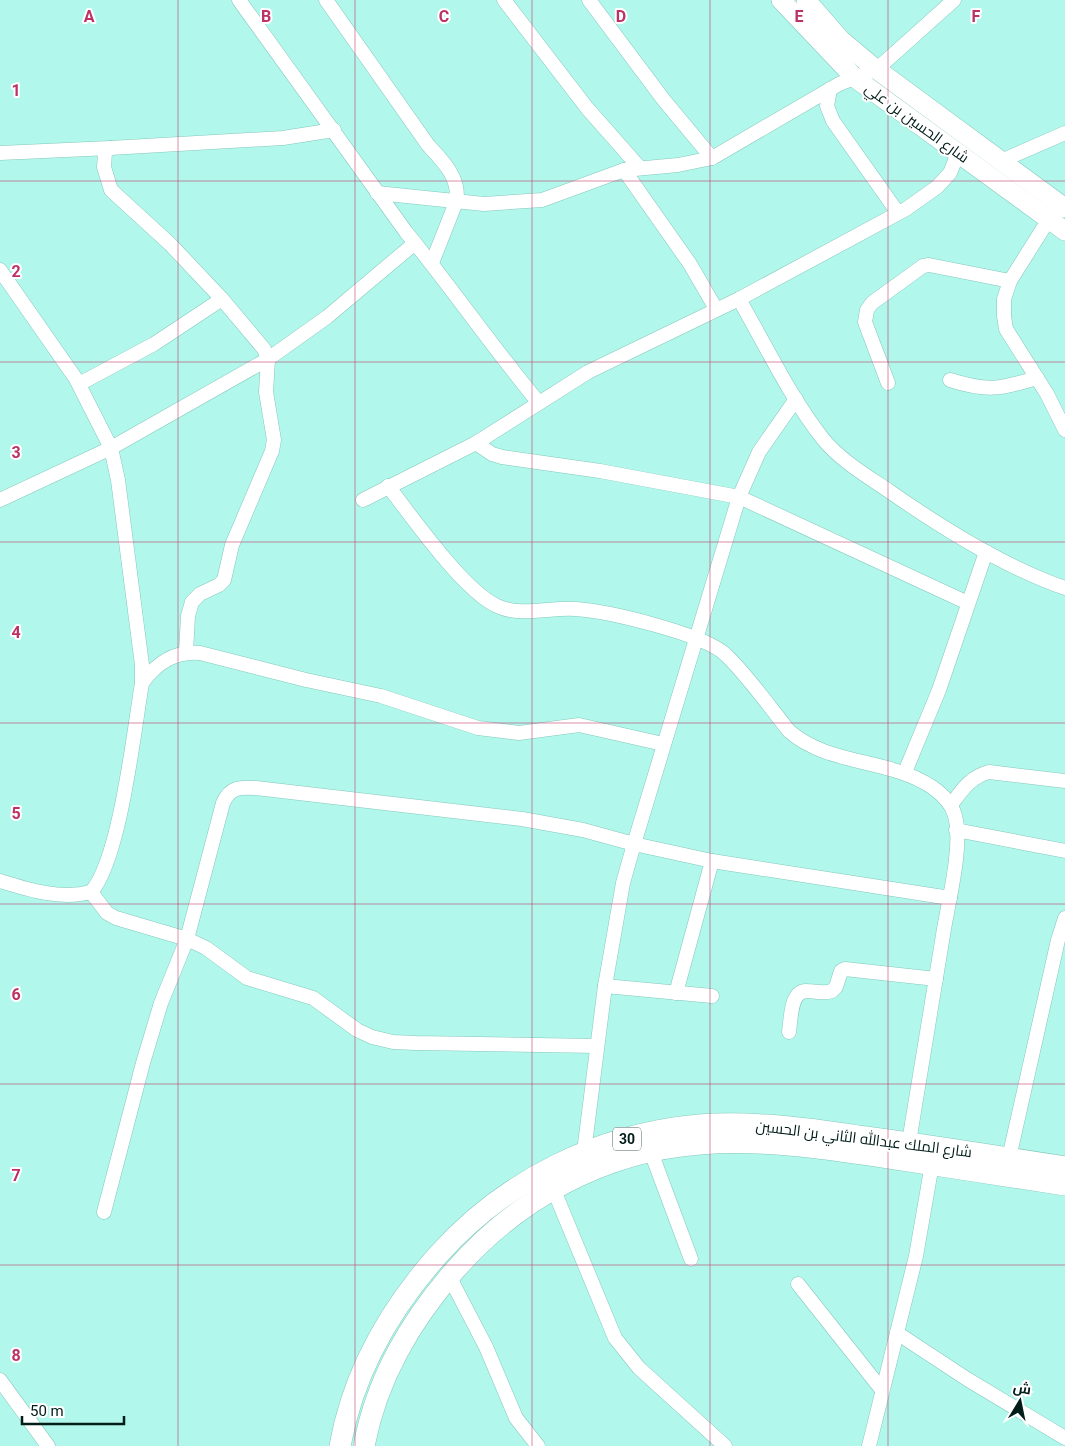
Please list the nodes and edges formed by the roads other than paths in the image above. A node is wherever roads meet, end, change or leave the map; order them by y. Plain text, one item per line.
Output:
1 (239, 0) edge
2 (326, 0) edge
3 (504, 0) edge
4 (590, 0) edge
5 (781, 0) edge
6 (806, 0) edge
7 (954, 0) edge
8 (876, 69) junction
9 (856, 78) junction
10 (830, 89) junction
11 (334, 130) junction
12 (1065, 133) edge
13 (110, 148) junction
14 (0, 152) edge
15 (958, 153) junction
16 (712, 158) junction
17 (1001, 162) junction
18 (639, 167) junction
19 (624, 170) junction
20 (377, 193) junction
21 (456, 202) junction
22 (1065, 208) edge
23 (898, 213) junction
24 (1049, 219) junction
25 (1065, 231) edge
26 (415, 243) junction
27 (432, 263) junction
28 (0, 270) edge
29 (1010, 281) junction
30 (739, 299) junction
31 (222, 300) junction
32 (716, 309) junction
33 (268, 359) junction
34 (1037, 378) junction
35 (950, 380) dead end
36 (79, 384) junction
37 (888, 384) dead end
38 (796, 399) junction
39 (539, 403) junction
40 (1065, 430) edge
41 (476, 443) junction
42 (111, 448) junction
43 (388, 486) junction
44 (739, 497) junction
45 (0, 500) edge
46 (363, 500) dead end
47 (986, 552) junction
48 (1065, 588) edge
49 (968, 602) junction
50 (696, 639) junction
51 (186, 652) junction
52 (142, 683) junction
53 (663, 744) junction
54 (905, 772) junction
55 (1065, 780) edge
56 (951, 805) junction
57 (956, 830) junction
58 (634, 844) junction
59 (1065, 851) edge
60 (712, 861) junction
61 (0, 881) edge
62 (91, 892) junction
63 (950, 898) junction
64 (1065, 918) edge
65 (187, 939) junction
66 (936, 979) junction
67 (605, 986) junction
68 (676, 993) junction
69 (712, 996) dead end
70 (789, 1032) dead end
71 (597, 1046) junction
72 (909, 1142) junction
73 (854, 1144) junction
74 (584, 1152) junction
75 (651, 1152) junction
76 (1009, 1158) junction
77 (932, 1164) junction
78 (1065, 1166) edge
79 (1065, 1185) edge
80 (553, 1188) junction
81 (104, 1212) dead end
82 (691, 1259) dead end
83 (449, 1276) junction
84 (798, 1284) dead end
85 (897, 1333) junction
86 (0, 1380) edge
87 (882, 1390) junction
88 (1065, 1438) edge
89 (48, 1446) edge
90 (340, 1446) edge
91 (364, 1446) edge
92 (538, 1446) edge
93 (724, 1446) edge
94 (869, 1446) edge

1 - 11 street
2 - 21 street
3 - 18 street
4 - 16 street
5 - 9 street, شارع الحسين بن علي
6 - 8 street, شارع الحسين بن علي
7 - 8 street
8 - 9 street
8 - 17 street, شارع الحسين بن علي
9 - 10 street
9 - 15 street, شارع الحسين بن علي
10 - 16 street
10 - 23 street
11 - 13 street
11 - 20 street
12 - 17 street
13 - 14 street
13 - 31 street
15 - 23 street
15 - 24 street, شارع الحسين بن علي
16 - 18 street
17 - 22 street, شارع الحسين بن علي
18 - 19 street
19 - 21 street
19 - 32 street
20 - 21 street
20 - 26 street
21 - 27 street
23 - 30 street
24 - 25 street, شارع الحسين بن علي
24 - 29 street
26 - 27 street
26 - 33 street
27 - 39 street
28 - 36 street
29 - 34 street
29 - 37 street
30 - 32 street
30 - 38 street
31 - 33 street
31 - 36 street
32 - 39 street
33 - 42 street
33 - 51 street
34 - 35 street
34 - 40 street
36 - 42 street
38 - 44 street
38 - 47 street
39 - 41 street
41 - 43 street
41 - 44 street
42 - 45 street
42 - 52 street
43 - 46 street
43 - 50 street
44 - 49 street
44 - 50 street
47 - 48 street
47 - 49 street
49 - 54 street
50 - 53 street
50 - 54 street
51 - 52 street
51 - 53 street
52 - 62 street
53 - 58 street
54 - 56 street
55 - 56 street
56 - 57 street
57 - 59 street
57 - 63 street
58 - 60 street
58 - 65 street
58 - 67 street
60 - 63 street
60 - 68 street
61 - 62 street
62 - 65 street
63 - 66 street
64 - 76 street
65 - 71 street
65 - 81 street
66 - 70 street
66 - 72 street
67 - 68 street
67 - 71 street
68 - 69 street
71 - 74 street
72 - 73 main road, شارع الملك عبدالله الثاني بن الحسين / 30
72 - 76 main road, شارع الملك عبدالله الثاني بن الحسين / 30
73 - 74 main road, شارع الملك عبدالله الثاني بن الحسين / 30
73 - 75 main road, شارع الملك عبدالله الثاني بن الحسين / 30
73 - 77 main road, شارع الملك عبدالله الثاني بن الحسين / 30
74 - 90 main road, شارع الملك عبدالله الثاني بن الحسين / 30
75 - 80 main road, شارع الملك عبدالله الثاني بن الحسين / 30
75 - 82 street
76 - 78 main road, شارع الملك عبدالله الثاني بن الحسين / 30
77 - 79 main road, شارع الملك عبدالله الثاني بن الحسين / 30
77 - 85 street
80 - 83 main road, شارع الملك عبدالله الثاني بن الحسين / 30
80 - 93 street
83 - 91 main road, شارع الملك عبدالله الثاني بن الحسين / 30
83 - 92 street
84 - 87 street
85 - 87 street
85 - 88 street
86 - 89 street
87 - 94 street

